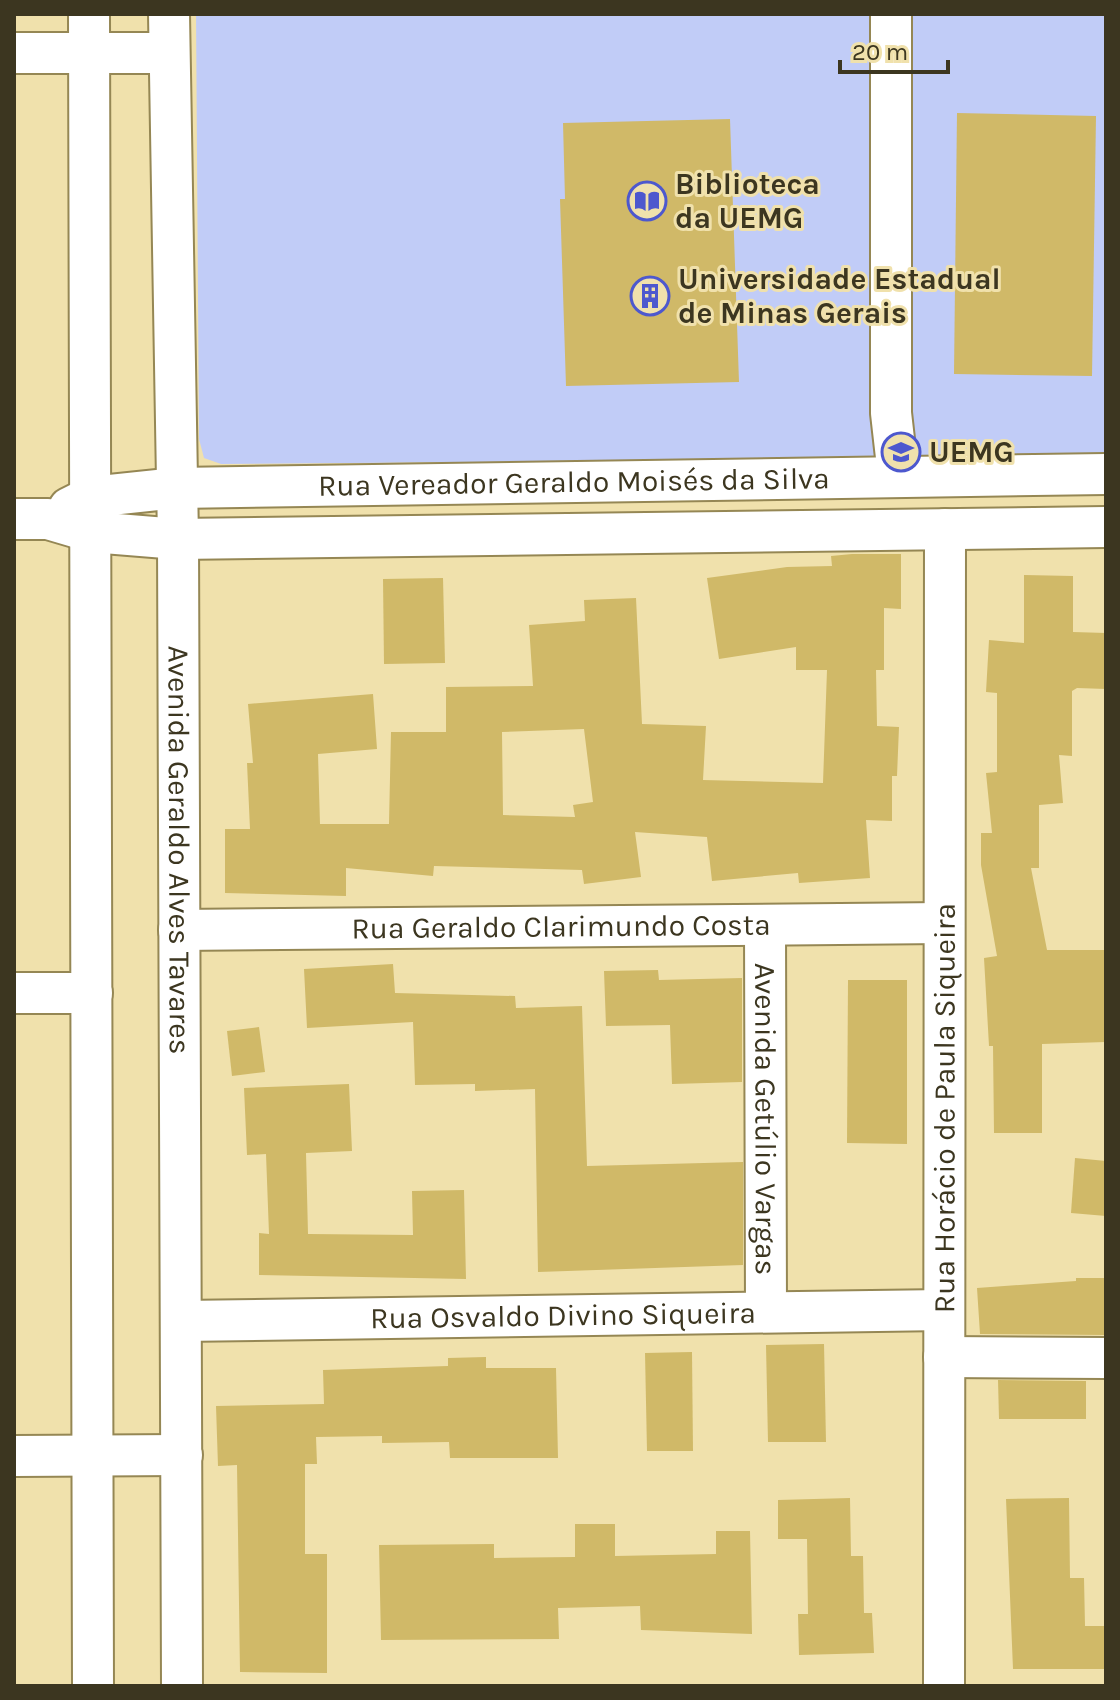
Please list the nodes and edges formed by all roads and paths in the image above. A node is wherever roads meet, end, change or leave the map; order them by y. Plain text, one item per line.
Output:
1 (891, 14) edge
2 (89, 33) edge
3 (169, 33) edge
4 (14, 53) edge
5 (1106, 474) edge
6 (898, 475) junction
7 (177, 488) junction
8 (92, 515) junction
9 (31, 519) edge
10 (1106, 527) edge
11 (945, 529) junction
12 (178, 539) junction
13 (944, 923) junction
14 (765, 925) junction
15 (179, 930) junction
16 (14, 993) edge
17 (92, 993) junction
18 (944, 1310) junction
19 (766, 1312) junction
20 (181, 1321) junction
21 (944, 1357) junction
22 (1106, 1358) edge
23 (182, 1455) junction
24 (14, 1456) edge
25 (93, 1456) junction
26 (93, 1686) edge
27 (182, 1686) edge
28 (944, 1686) edge

1 - 6 street
2 - 3 street
2 - 4 street
2 - 8 street
3 - 7 street, Avenida Geraldo Alves Tavares
5 - 6 street, Rua Vereador Geraldo Moisés da Silva
6 - 7 street, Rua Vereador Geraldo Moisés da Silva
7 - 8 street, Rua Vereador Geraldo Moisés da Silva
7 - 12 street, Avenida Geraldo Alves Tavares
8 - 9 street, Rua Vereador Geraldo Moisés da Silva
8 - 12 street, Rua Vereador Geraldo Moisés da Silva
8 - 17 street
10 - 11 street, Rua Vereador Geraldo Moisés da Silva
11 - 12 street, Rua Vereador Geraldo Moisés da Silva
11 - 13 street, Rua Horácio de Paula Siqueira
12 - 15 street, Avenida Geraldo Alves Tavares
13 - 14 street, Rua Geraldo Clarimundo Costa
13 - 18 street, Rua Horácio de Paula Siqueira
14 - 15 street, Rua Geraldo Clarimundo Costa
14 - 19 street, Avenida Getúlio Vargas
15 - 20 street, Avenida Geraldo Alves Tavares
16 - 17 street
17 - 25 street
18 - 19 street, Rua Osvaldo Divino Siqueira
18 - 21 street, Rua Horácio de Paula Siqueira
19 - 20 street, Rua Osvaldo Divino Siqueira
20 - 23 street, Avenida Geraldo Alves Tavares
21 - 22 street
21 - 28 street, Rua Horácio de Paula Siqueira
23 - 25 street
23 - 27 street, Avenida Geraldo Alves Tavares
24 - 25 street
25 - 26 street

